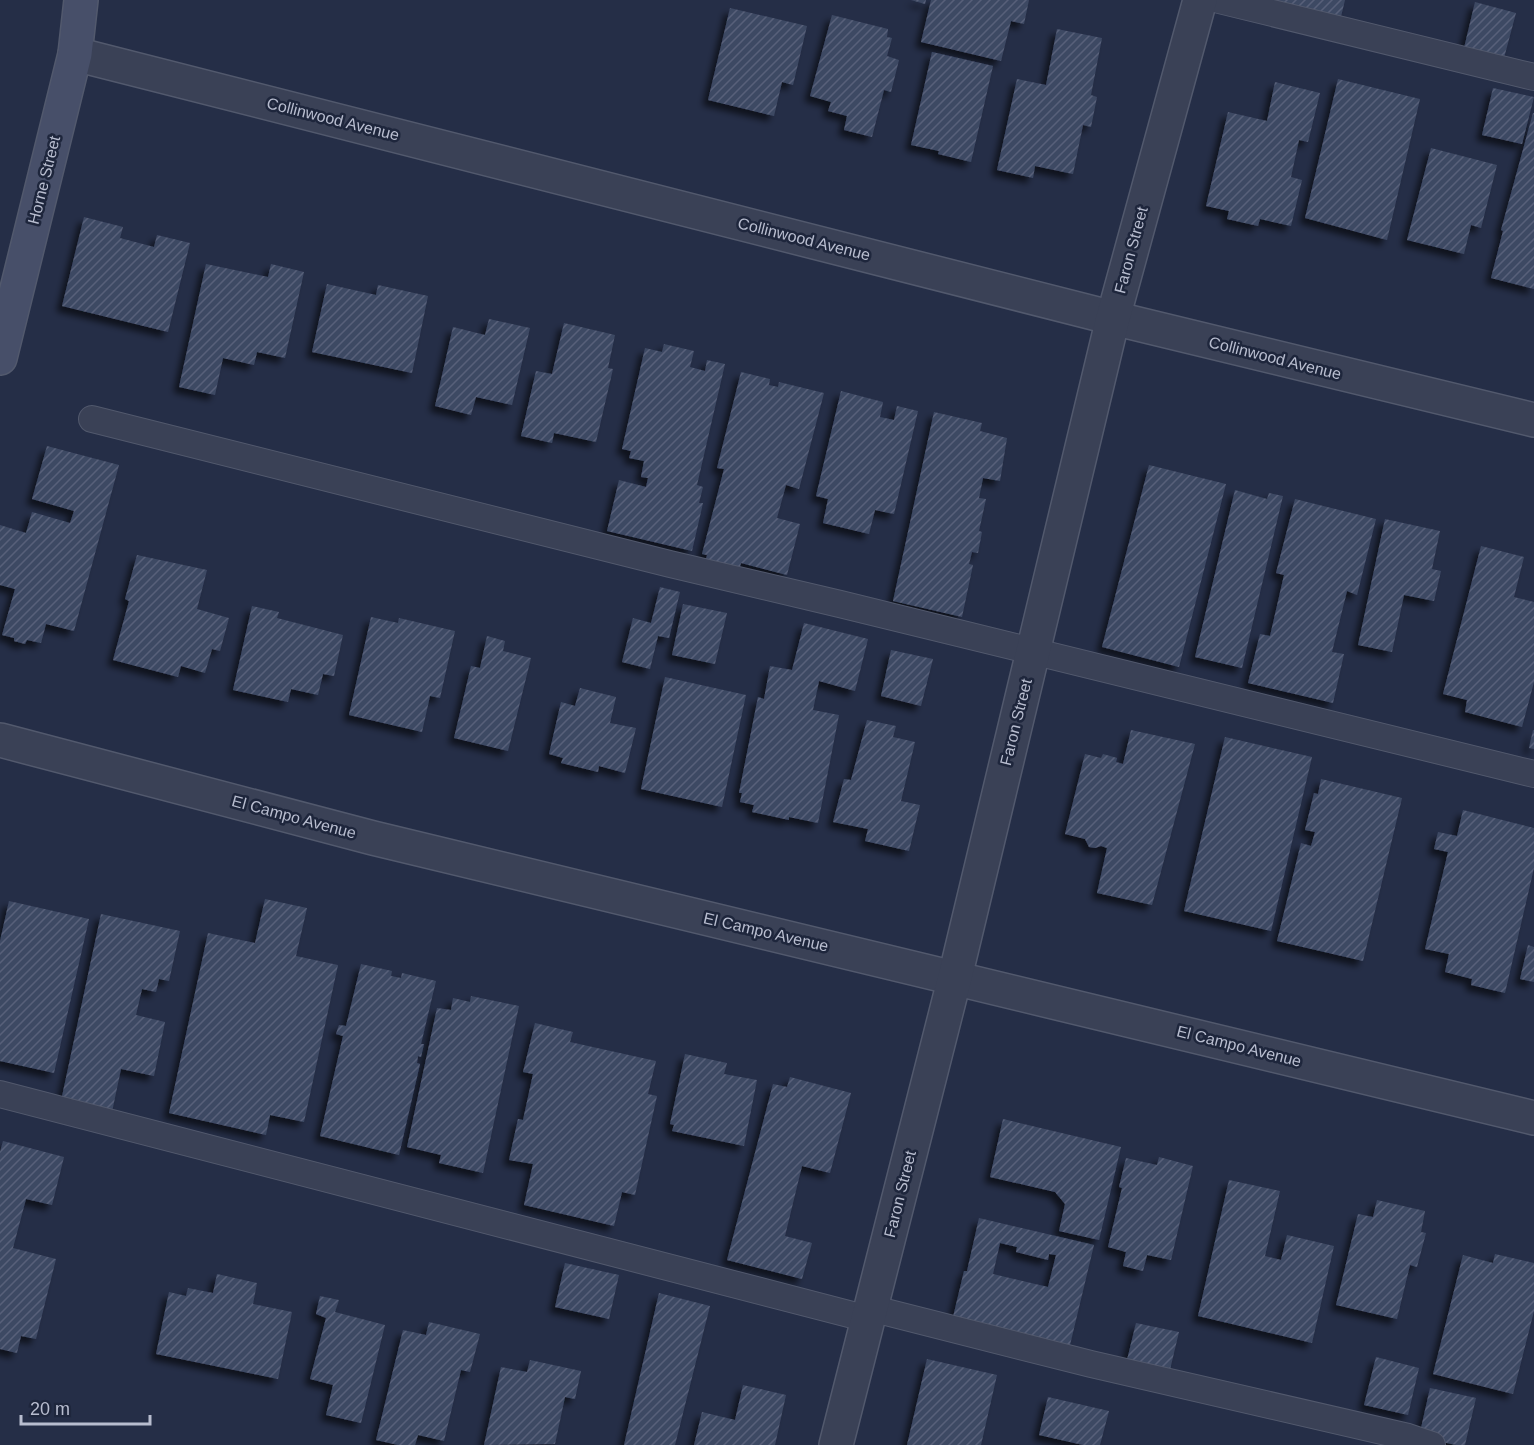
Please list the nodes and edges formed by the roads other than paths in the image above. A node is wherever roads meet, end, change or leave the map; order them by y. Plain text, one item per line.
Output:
1 (81, 0) edge
2 (1200, 0) edge
3 (1219, 0) edge
4 (75, 54) junction
5 (1534, 77) edge
6 (1113, 318) junction
7 (0, 358) edge
8 (92, 419) dead end
9 (1534, 420) edge
10 (1033, 651) junction
11 (0, 740) edge
12 (1534, 774) edge
13 (955, 978) junction
14 (0, 1094) edge
15 (1534, 1118) edge
16 (869, 1313) junction
17 (836, 1445) edge
18 (1432, 1445) edge

1 - 4 street, Horne Street
2 - 6 street, Faron Street
3 - 5 lane
4 - 6 street, Collinwood Avenue
4 - 7 street, Horne Street
6 - 9 street, Collinwood Avenue
6 - 10 street, Faron Street
8 - 10 lane
10 - 12 lane
10 - 13 street, Faron Street
11 - 13 street, El Campo Avenue
13 - 15 street, El Campo Avenue
13 - 16 street, Faron Street
14 - 16 lane
16 - 17 street, Faron Street
16 - 18 lane

